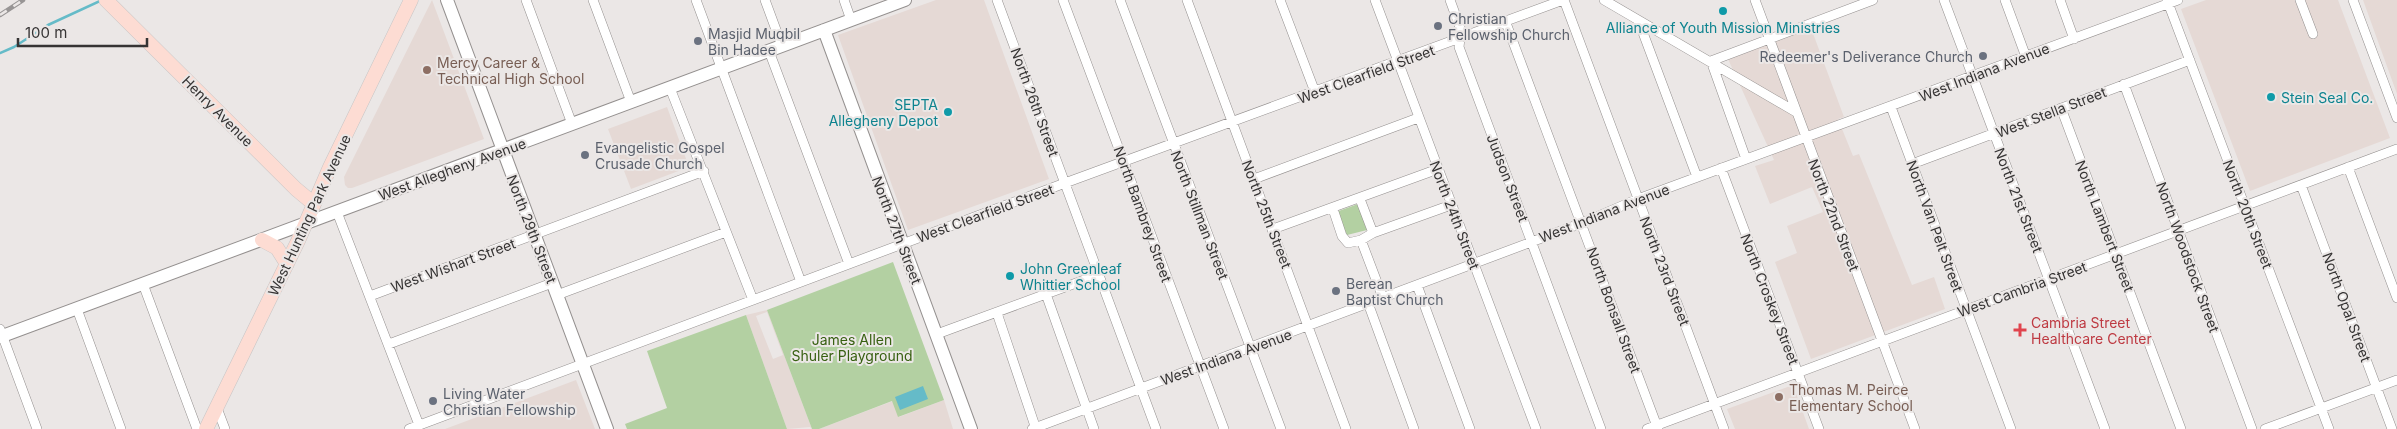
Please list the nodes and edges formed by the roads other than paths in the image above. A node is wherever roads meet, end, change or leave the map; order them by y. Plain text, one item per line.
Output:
1 (106, 0) edge
2 (411, 0) edge
3 (447, 0) edge
4 (526, 0) edge
5 (593, 0) edge
6 (696, 0) edge
7 (765, 0) edge
8 (844, 0) edge
9 (904, 0) edge
10 (997, 0) edge
11 (1062, 0) edge
12 (1120, 0) edge
13 (1186, 0) edge
14 (1280, 0) edge
15 (1375, 0) edge
16 (1450, 0) edge
17 (1564, 0) edge
18 (1604, 0) edge
19 (1755, 0) edge
20 (1873, 0) edge
21 (1944, 0) edge
22 (2005, 0) edge
23 (2060, 0) edge
24 (2178, 0) edge
25 (2300, 0) edge
26 (2353, 0) edge
27 (2168, 2) edge
28 (851, 20) junction
29 (1506, 22) junction
30 (1639, 22) junction
31 (824, 30) junction
32 (2313, 34) dead end
33 (1460, 39) junction
34 (2074, 39) junction
35 (1769, 40) junction
36 (782, 46) junction
37 (769, 51) junction
38 (2026, 57) junction
39 (2190, 60) junction
40 (1711, 61) junction
41 (1398, 62) junction
42 (722, 68) junction
43 (1973, 77) junction
44 (2124, 84) junction
45 (670, 88) junction
46 (1315, 92) junction
47 (631, 102) junction
48 (1891, 107) junction
49 (2061, 108) junction
50 (1796, 112) junction
51 (1418, 118) junction
52 (2397, 118) edge
53 (1232, 122) junction
54 (572, 124) junction
55 (1994, 133) junction
56 (1804, 137) junction
57 (1173, 144) junction
58 (2397, 149) edge
59 (502, 150) junction
60 (1746, 159) junction
61 (1124, 162) junction
62 (1912, 164) junction
63 (2348, 167) junction
64 (1721, 168) junction
65 (1438, 169) junction
66 (704, 171) junction
67 (1697, 177) junction
68 (1254, 179) junction
69 (1065, 183) junction
70 (2301, 185) junction
71 (1360, 199) junction
72 (1638, 199) junction
73 (314, 204) junction
74 (1450, 205) junction
75 (2245, 206) junction
76 (1332, 208) junction
77 (337, 212) junction
78 (306, 222) junction
79 (1582, 223) junction
80 (1273, 229) junction
81 (2178, 230) junction
82 (726, 232) junction
83 (1373, 233) junction
84 (534, 234) junction
85 (262, 240) junction
86 (1362, 240) junction
87 (1532, 242) junction
88 (902, 244) junction
89 (2115, 254) junction
90 (1474, 263) junction
91 (287, 264) junction
92 (849, 264) junction
93 (1098, 275) junction
94 (2049, 279) junction
95 (802, 282) junction
96 (143, 284) junction
97 (1417, 285) junction
98 (554, 289) junction
99 (1046, 294) junction
100 (370, 296) junction
101 (1383, 298) junction
102 (2397, 298) edge
103 (753, 300) junction
104 (1368, 303) junction
105 (77, 309) junction
106 (1966, 310) junction
107 (997, 313) junction
108 (1308, 326) junction
109 (1, 334) edge
110 (938, 334) junction
111 (1882, 341) junction
112 (389, 344) junction
113 (1250, 347) junction
114 (583, 365) junction
115 (1200, 366) junction
116 (1798, 373) junction
117 (2397, 380) edge
118 (1141, 388) junction
119 (2377, 388) junction
120 (1715, 404) junction
121 (217, 408) junction
122 (1086, 409) junction
123 (2321, 409) junction
124 (419, 425) junction
125 (1657, 427) edge
126 (37, 429) edge
127 (122, 429) edge
128 (196, 429) edge
129 (206, 429) edge
130 (225, 429) edge
131 (409, 429) edge
132 (607, 429) edge
133 (971, 429) edge
134 (1035, 429) edge
135 (1094, 429) edge
136 (1156, 429) edge
137 (1224, 429) edge
138 (1280, 429) edge
139 (1346, 429) edge
140 (1414, 429) edge
141 (1470, 429) edge
142 (1536, 429) edge
143 (1602, 429) edge
144 (1647, 429) edge
145 (1724, 429) edge
146 (1819, 429) edge
147 (1915, 429) edge
148 (2011, 429) edge
149 (2105, 429) edge
150 (2181, 429) edge
151 (2252, 429) edge
152 (2265, 429) edge
153 (2328, 429) edge
154 (2392, 429) edge

1 - 73 main road, Henry Avenue
2 - 73 main road, West Hunting Park Avenue
3 - 59 main road, North 29th Street
4 - 54 street
5 - 47 street
6 - 42 street
7 - 36 street
8 - 28 street
9 - 28 main road, West Allegheny Avenue
10 - 69 street, North 26th Street
11 - 61 street, North Bambrey Street
12 - 57 street, North Stillman Street
13 - 53 street, North 25th Street
14 - 46 street
15 - 41 street, North 24th Street
16 - 33 street, Judson Street
17 - 29 street, West Clearfield Street
17 - 72 street, North 23rd Street
18 - 30 street
19 - 35 street, North 22nd Street
20 - 35 street
21 - 43 street, North 21st Street
22 - 38 street
23 - 34 street
24 - 27 street, West Indiana Avenue
25 - 32 street
26 - 52 street
27 - 34 street, West Indiana Avenue
27 - 39 street, North 20th Street
28 - 31 main road, West Allegheny Avenue
29 - 33 street, West Clearfield Street
29 - 79 street, North Bonsall Street
30 - 40 street
30 - 67 street
31 - 36 main road, West Allegheny Avenue
31 - 88 main road, North 27th Street
33 - 41 street, West Clearfield Street
33 - 87 street, Judson Street
34 - 38 street, West Indiana Avenue
35 - 40 street
35 - 50 street, North 22nd Street
36 - 37 main road, West Allegheny Avenue
37 - 42 main road, West Allegheny Avenue
37 - 92 street
38 - 43 street, West Indiana Avenue
39 - 44 street, West Stella Street
39 - 75 street, North 20th Street
40 - 50 street
40 - 60 street
41 - 46 street, West Clearfield Street
41 - 51 street, North 24th Street
42 - 45 main road, West Allegheny Avenue
42 - 95 street
43 - 48 street, West Indiana Avenue
43 - 55 street, North 21st Street
44 - 49 street, West Stella Street
44 - 81 street, North Woodstock Street
45 - 47 main road, West Allegheny Avenue
45 - 66 street
46 - 53 street, West Clearfield Street
47 - 54 main road, West Allegheny Avenue
48 - 56 street, West Indiana Avenue
48 - 62 street, North Van Pelt Street
49 - 55 street, West Stella Street
49 - 89 street, North Lambert Street
50 - 56 street, North 22nd Street
51 - 65 street, North 24th Street
51 - 68 street
53 - 57 street, West Clearfield Street
53 - 68 street, North 25th Street
54 - 59 main road, West Allegheny Avenue
55 - 62 street, West Stella Street
55 - 94 street, North 21st Street
56 - 60 street, West Indiana Avenue
56 - 111 street, North 22nd Street
57 - 61 street, West Clearfield Street
57 - 113 street, North Stillman Street
58 - 63 street, West Cambria Street
59 - 77 main road, West Allegheny Avenue
59 - 84 main road, North 29th Street
60 - 64 street, West Indiana Avenue
61 - 69 street, West Clearfield Street
61 - 115 street, North Bambrey Street
62 - 106 street, North Van Pelt Street
63 - 70 street, West Cambria Street
63 - 102 street
64 - 67 street, West Indiana Avenue
64 - 116 street, North Croskey Street
65 - 71 street
65 - 74 street, North 24th Street
66 - 82 street
66 - 84 street, West Wishart Street
67 - 72 street, West Indiana Avenue
68 - 80 street, North 25th Street
69 - 88 street, West Clearfield Street
69 - 93 street, North 26th Street
70 - 75 street, West Cambria Street
70 - 119 street, North Opal Street
71 - 76 street
71 - 83 street
72 - 79 street, West Indiana Avenue
72 - 120 street, North 23rd Street
73 - 77 main road, Henry Avenue
73 - 78 main road, West Hunting Park Avenue
74 - 83 street
74 - 90 street, North 24th Street
75 - 81 street, West Cambria Street
75 - 123 street, North 20th Street
76 - 80 street
76 - 86 street
77 - 78 main road, West Allegheny Avenue
77 - 100 street
78 - 85 main road, West Allegheny Avenue
78 - 91 main road, West Hunting Park Avenue
79 - 87 street, West Indiana Avenue
79 - 125 street, North Bonsall Street
80 - 108 street, North 25th Street
81 - 89 street, West Cambria Street
81 - 151 street, North Woodstock Street
82 - 98 street
82 - 103 street
83 - 86 street
84 - 98 main road, North 29th Street
84 - 100 street, West Wishart Street
85 - 91 main road
85 - 96 main road, West Allegheny Avenue
86 - 101 street
87 - 90 street, West Indiana Avenue
87 - 143 street, Judson Street
88 - 92 street, West Clearfield Street
88 - 110 main road, North 27th Street
89 - 94 street, West Cambria Street
89 - 150 street, North Lambert Street
90 - 97 street, West Indiana Avenue
90 - 142 street, North 24th Street
91 - 121 main road, West Hunting Park Avenue
92 - 95 street, West Clearfield Street
93 - 99 street
93 - 118 street, North 26th Street
94 - 106 street, West Cambria Street
94 - 149 street, North 21st Street
95 - 103 street, West Clearfield Street
96 - 105 main road, West Allegheny Avenue
96 - 128 street
97 - 101 street, West Indiana Avenue
97 - 141 street
98 - 112 street
98 - 114 main road, North 29th Street
99 - 107 street
99 - 122 street
100 - 112 street
101 - 104 street, West Indiana Avenue
103 - 114 street, West Clearfield Street
104 - 108 street, West Indiana Avenue
104 - 140 street
105 - 109 main road, West Allegheny Avenue
105 - 127 street
106 - 111 street, West Cambria Street
106 - 148 street, North Van Pelt Street
107 - 110 street
107 - 134 street
108 - 113 street, West Indiana Avenue
108 - 139 street, North 25th Street
109 - 126 street
110 - 133 main road, North 27th Street
111 - 116 street, West Cambria Street
111 - 147 street, North 22nd Street
112 - 124 street
113 - 115 street, West Indiana Avenue
113 - 138 street, North Stillman Street
114 - 124 street, West Clearfield Street
114 - 132 main road, North 29th Street
115 - 118 street, West Indiana Avenue
115 - 137 street, North Bambrey Street
116 - 120 street, West Cambria Street
116 - 146 street, North Croskey Street
117 - 119 street
118 - 122 street, West Indiana Avenue
118 - 136 street, North 26th Street
119 - 123 street
119 - 154 street, North Opal Street
120 - 125 street, West Cambria Street
120 - 145 street, North 23rd Street
121 - 129 main road, West Hunting Park Avenue
121 - 130 street
122 - 134 street, West Indiana Avenue
122 - 135 street
123 - 152 street
123 - 153 street, North 20th Street
124 - 131 street, West Clearfield Street
125 - 144 street, West Cambria Street

